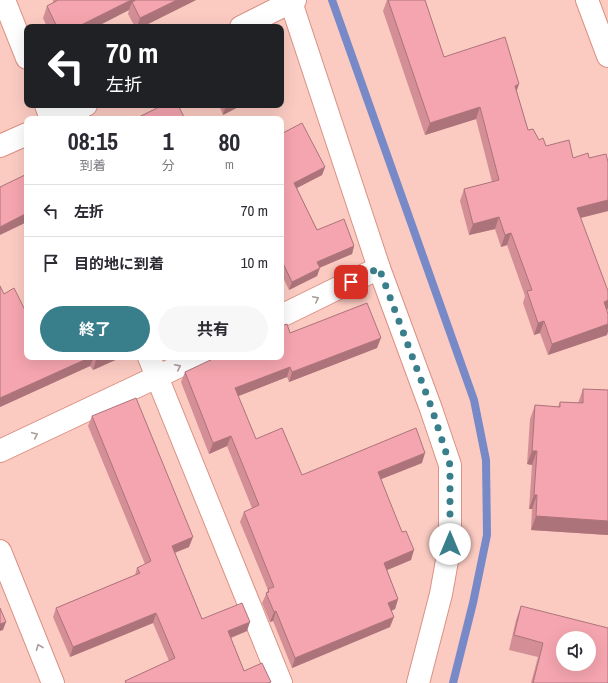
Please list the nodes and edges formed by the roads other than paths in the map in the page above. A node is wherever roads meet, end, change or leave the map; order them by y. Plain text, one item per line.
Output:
1 (4, 0) edge
2 (587, 0) edge
3 (292, 1) edge
4 (247, 24) edge
5 (24, 50) edge
6 (608, 56) edge
7 (80, 108) edge
8 (64, 116) edge
9 (24, 135) edge
10 (0, 146) edge
11 (379, 268) junction
12 (284, 315) edge
13 (150, 360) edge
14 (193, 360) edge
15 (157, 378) junction
16 (0, 451) edge
17 (0, 551) edge
18 (53, 683) edge
19 (280, 683) edge
20 (418, 683) edge

1 - 5 street
2 - 6 street
3 - 4 street
3 - 11 street
7 - 8 street
9 - 10 street
12 -> 11 street
11 - 20 street
13 - 15 street
15 -> 14 street
16 -> 15 street
15 - 19 street
18 -> 17 street

